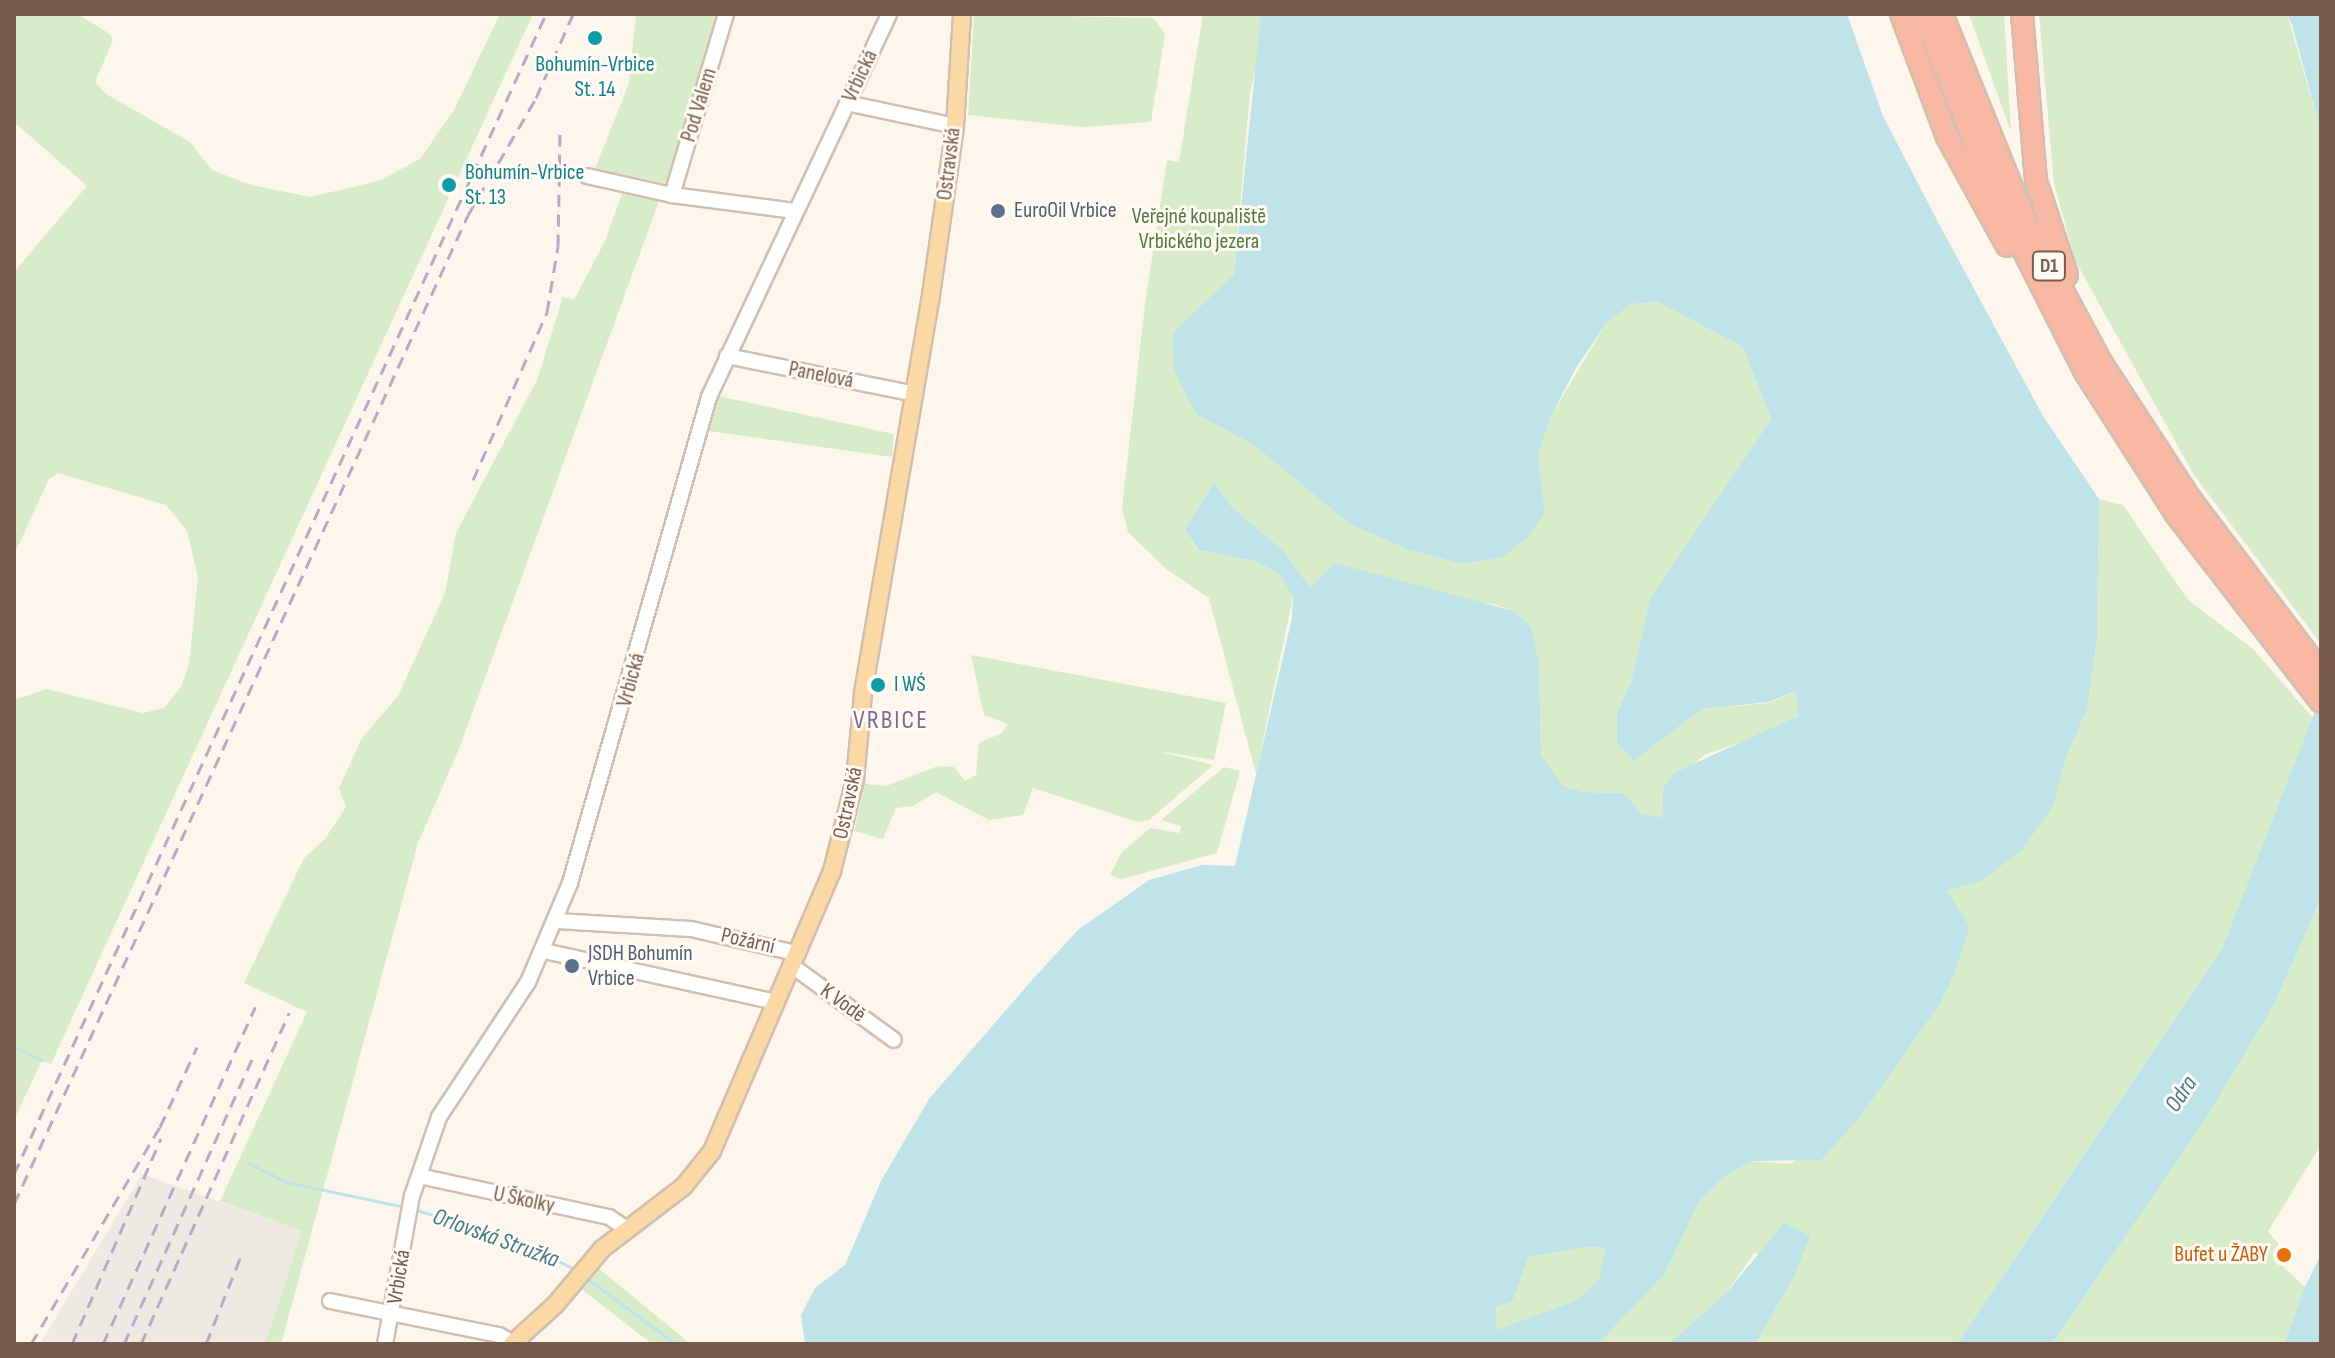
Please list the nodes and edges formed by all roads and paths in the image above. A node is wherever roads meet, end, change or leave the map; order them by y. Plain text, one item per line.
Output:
1 (726, 14) edge
2 (889, 14) edge
3 (962, 14) edge
4 (1901, 14) edge
5 (1923, 14) edge
6 (1942, 14) edge
7 (2022, 14) edge
8 (847, 103) junction
9 (955, 126) junction
10 (587, 176) dead end
11 (672, 195) junction
12 (795, 211) junction
13 (2050, 308) junction
14 (727, 356) junction
15 (915, 394) junction
16 (2179, 483) junction
17 (2183, 507) junction
18 (2321, 672) edge
19 (2321, 702) edge
20 (557, 921) junction
21 (544, 951) junction
22 (794, 959) junction
23 (776, 1002) junction
24 (894, 1040) dead end
25 (419, 1176) junction
26 (627, 1229) junction
27 (330, 1301) dead end
28 (394, 1313) junction
29 (385, 1344) edge
30 (513, 1344) edge

1 - 11 street, Pod Valem
2 - 8 street, Vrbická
3 - 9 main road, Ostravská
4 - 13 highway
5 - 13 highway, D1
6 - 16 highway, D1
7 - 16 highway
8 - 9 street
8 - 12 street, Vrbická
9 - 15 main road, Ostravská
10 - 11 street
11 - 12 street
12 - 14 street, Vrbická
13 - 17 highway, D1
14 - 15 street, Panelová
14 - 20 street, Vrbická
15 - 22 main road, Ostravská
16 - 17 highway, D1
17 - 18 highway, D1
17 - 19 highway, D1
20 - 21 street, Vrbická
20 - 22 street, Požární
21 - 23 street
21 - 25 street, Vrbická
22 - 23 main road, Ostravská
22 - 24 street, K Vodě
23 - 26 main road, Ostravská
25 - 26 street, U Školky
25 - 28 street, Vrbická
26 - 30 main road, Ostravská
27 - 28 street
28 - 29 street, Vrbická
28 - 30 street

